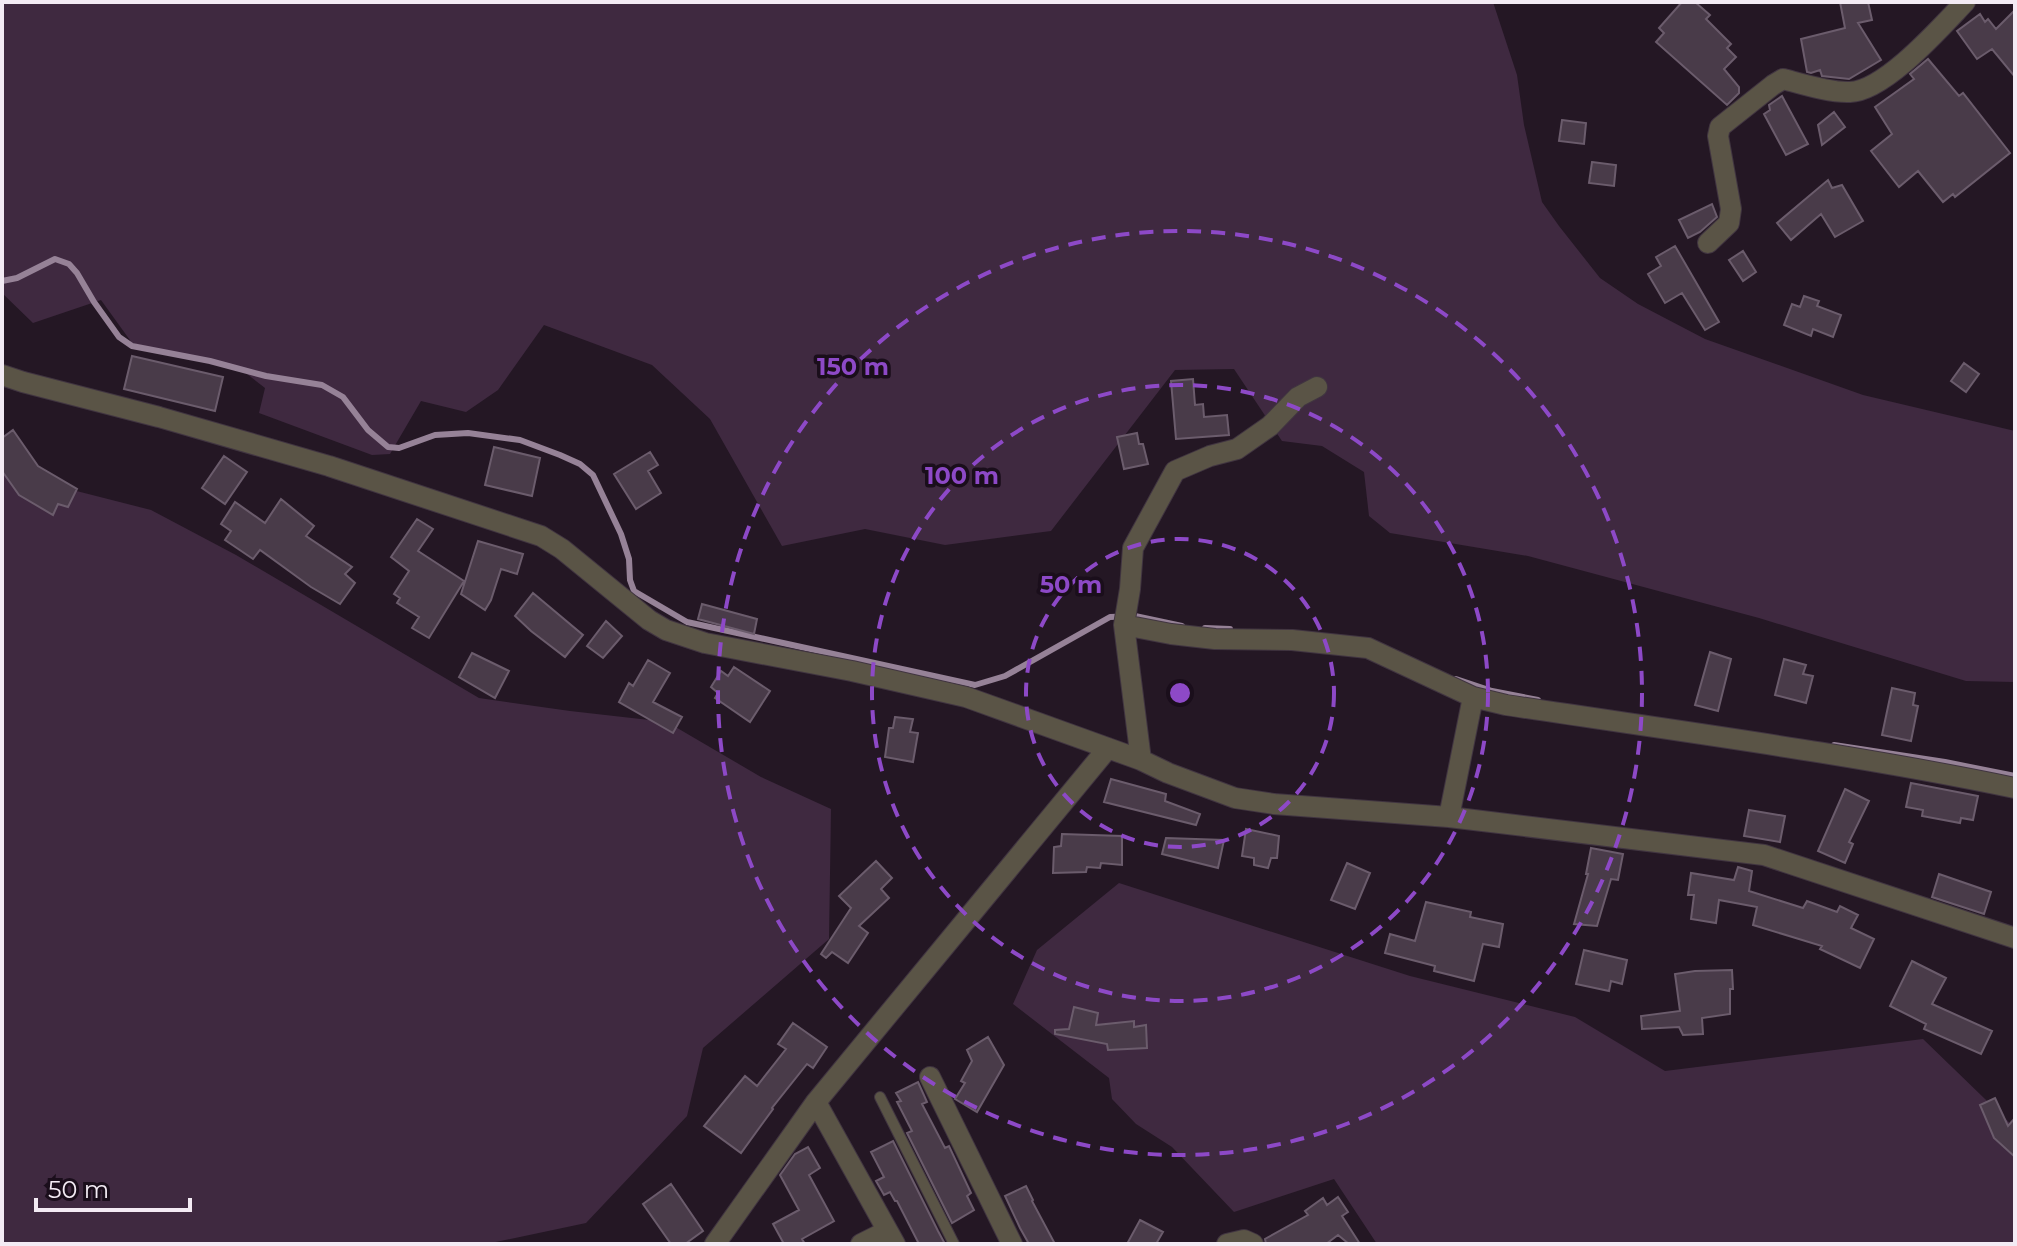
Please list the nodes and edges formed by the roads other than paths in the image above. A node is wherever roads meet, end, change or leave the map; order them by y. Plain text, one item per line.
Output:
1 (1965, 2) edge
2 (1708, 243) dead end
3 (2, 375) edge
4 (1317, 387) dead end
5 (1124, 625) junction
6 (1473, 697) junction
7 (1108, 748) junction
8 (1141, 760) junction
9 (2015, 788) edge
10 (1449, 817) junction
11 (2015, 938) edge
12 (930, 1077) dead end
13 (880, 1097) dead end
14 (816, 1102) junction
15 (891, 1238) edge
16 (715, 1244) edge
17 (861, 1244) edge
18 (954, 1244) edge
19 (1012, 1244) edge
20 (1227, 1244) edge
21 (1253, 1244) edge

1 - 2 street
3 - 7 street
4 - 5 street
5 - 6 street
5 - 8 street
6 - 9 street
6 - 10 street
7 - 8 street
7 - 14 street
8 - 10 street
10 - 11 street
12 - 19 street
13 - 18 lane
14 - 15 street
14 - 16 street
15 - 17 street
20 - 21 street

